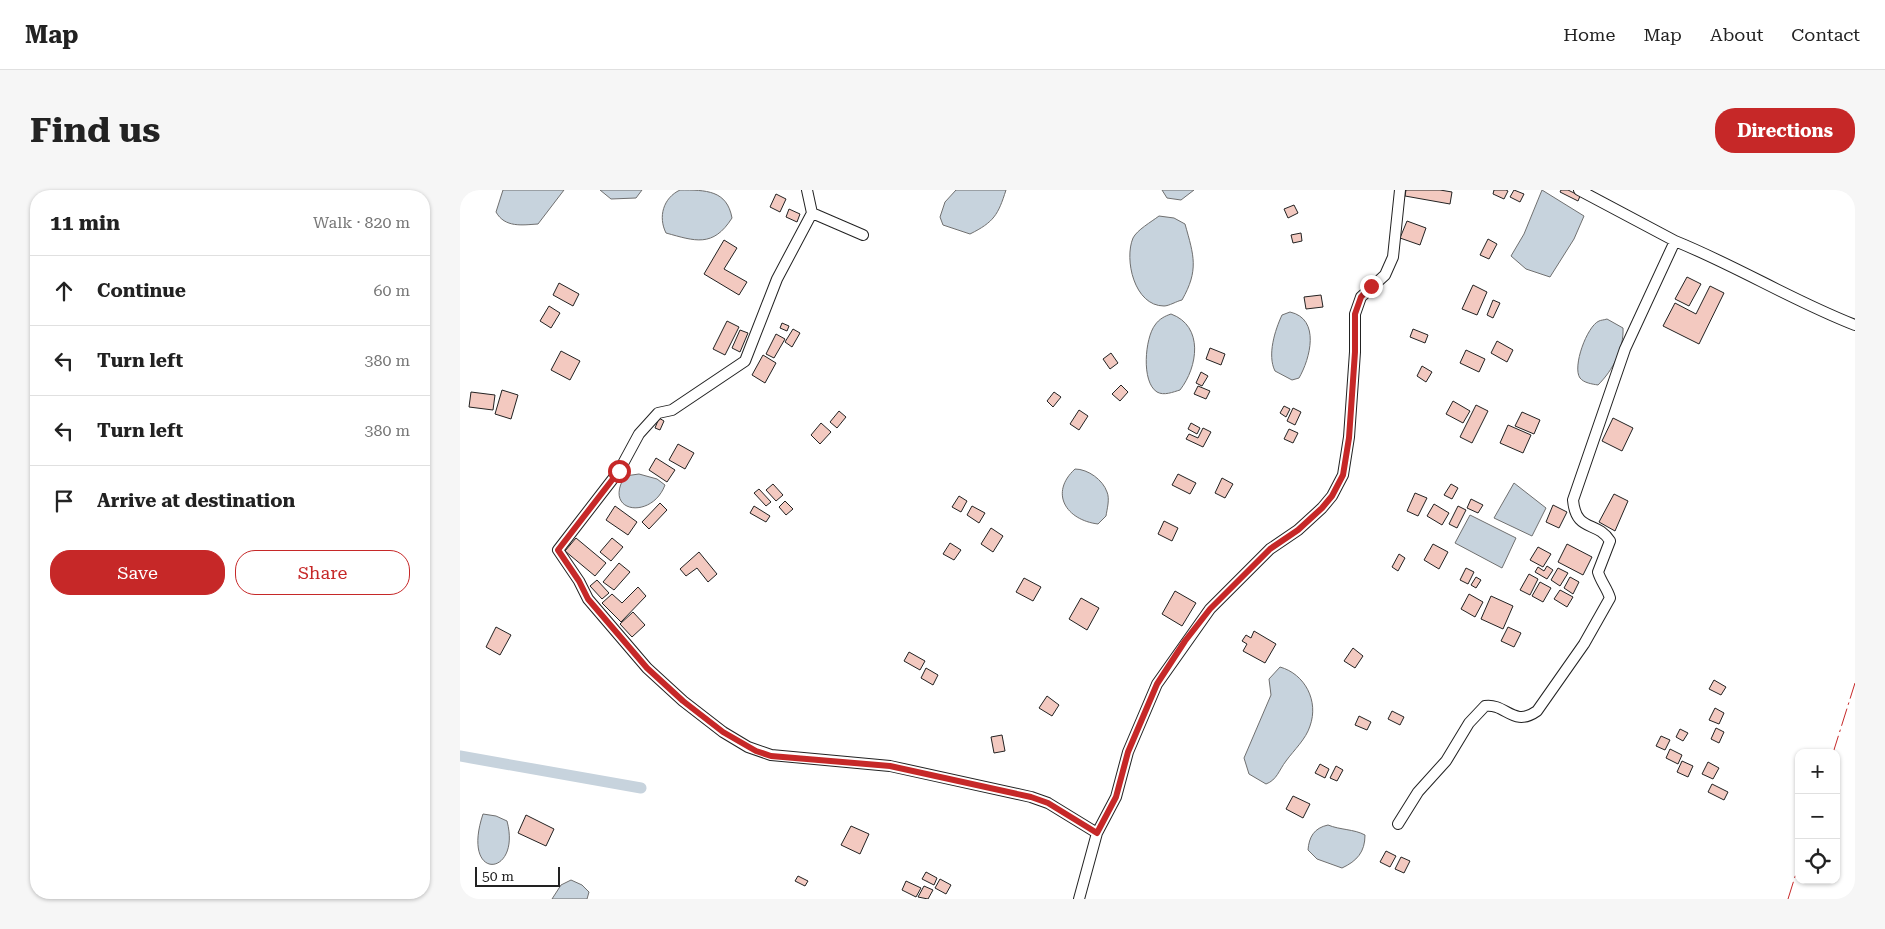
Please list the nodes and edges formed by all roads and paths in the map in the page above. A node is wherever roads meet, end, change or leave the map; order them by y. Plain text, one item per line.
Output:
1 (807, 190) edge
2 (1400, 190) edge
3 (1579, 190) edge
4 (812, 213) junction
5 (863, 235) dead end
6 (1675, 240) junction
7 (1855, 325) edge
8 (1398, 824) dead end
9 (1097, 833) junction
10 (1079, 899) edge

1 - 4 street
2 - 9 street
3 - 6 street
4 - 5 street
4 - 9 street
6 - 7 street
6 - 8 street
9 - 10 street

